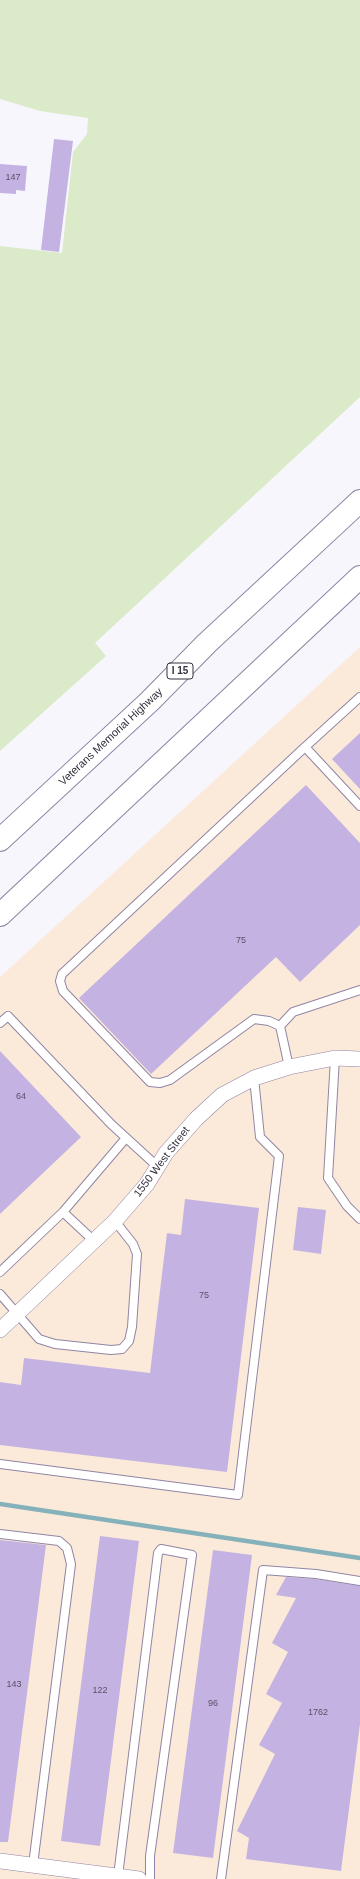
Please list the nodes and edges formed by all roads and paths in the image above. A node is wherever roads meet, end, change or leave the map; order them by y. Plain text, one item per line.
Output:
1 (360, 501) edge
2 (360, 577) edge
3 (360, 697) edge
4 (305, 747) junction
5 (360, 806) edge
6 (0, 840) edge
7 (0, 915) edge
8 (360, 990) edge
9 (0, 1023) edge
10 (280, 1026) junction
11 (335, 1058) junction
12 (360, 1059) edge
13 (289, 1067) junction
14 (254, 1078) junction
15 (126, 1138) junction
16 (158, 1167) junction
17 (63, 1212) junction
18 (360, 1219) edge
19 (115, 1221) junction
20 (94, 1241) junction
21 (0, 1272) edge
22 (0, 1294) edge
23 (17, 1313) junction
24 (0, 1330) edge
25 (0, 1464) edge
26 (0, 1534) edge
27 (360, 1581) edge
28 (0, 1861) edge
29 (33, 1866) junction
30 (118, 1876) junction
31 (139, 1879) edge
32 (150, 1879) edge
33 (221, 1879) edge

1 - 6 highway, Veterans Memorial Highway / I 15
2 - 7 highway
3 - 4 lane
4 - 5 lane
4 - 10 lane
8 - 10 lane
9 - 15 lane
10 - 13 lane
11 - 12 street, 1550 West Street
11 - 13 street, 1550 West Street
11 - 18 lane
13 - 14 street, 1550 West Street
14 - 16 street, 1550 West Street
14 - 25 lane
15 - 16 lane
15 - 17 lane
16 - 19 street, 1550 West Street
17 - 20 lane
17 - 21 lane
19 - 20 street, 1550 West Street
19 - 23 lane
20 - 23 street, 1550 West Street
22 - 23 lane
23 - 24 street, 1550 West Street
26 - 29 lane
27 - 33 lane
28 - 29 street
29 - 30 street
30 - 31 street
30 - 32 lane

